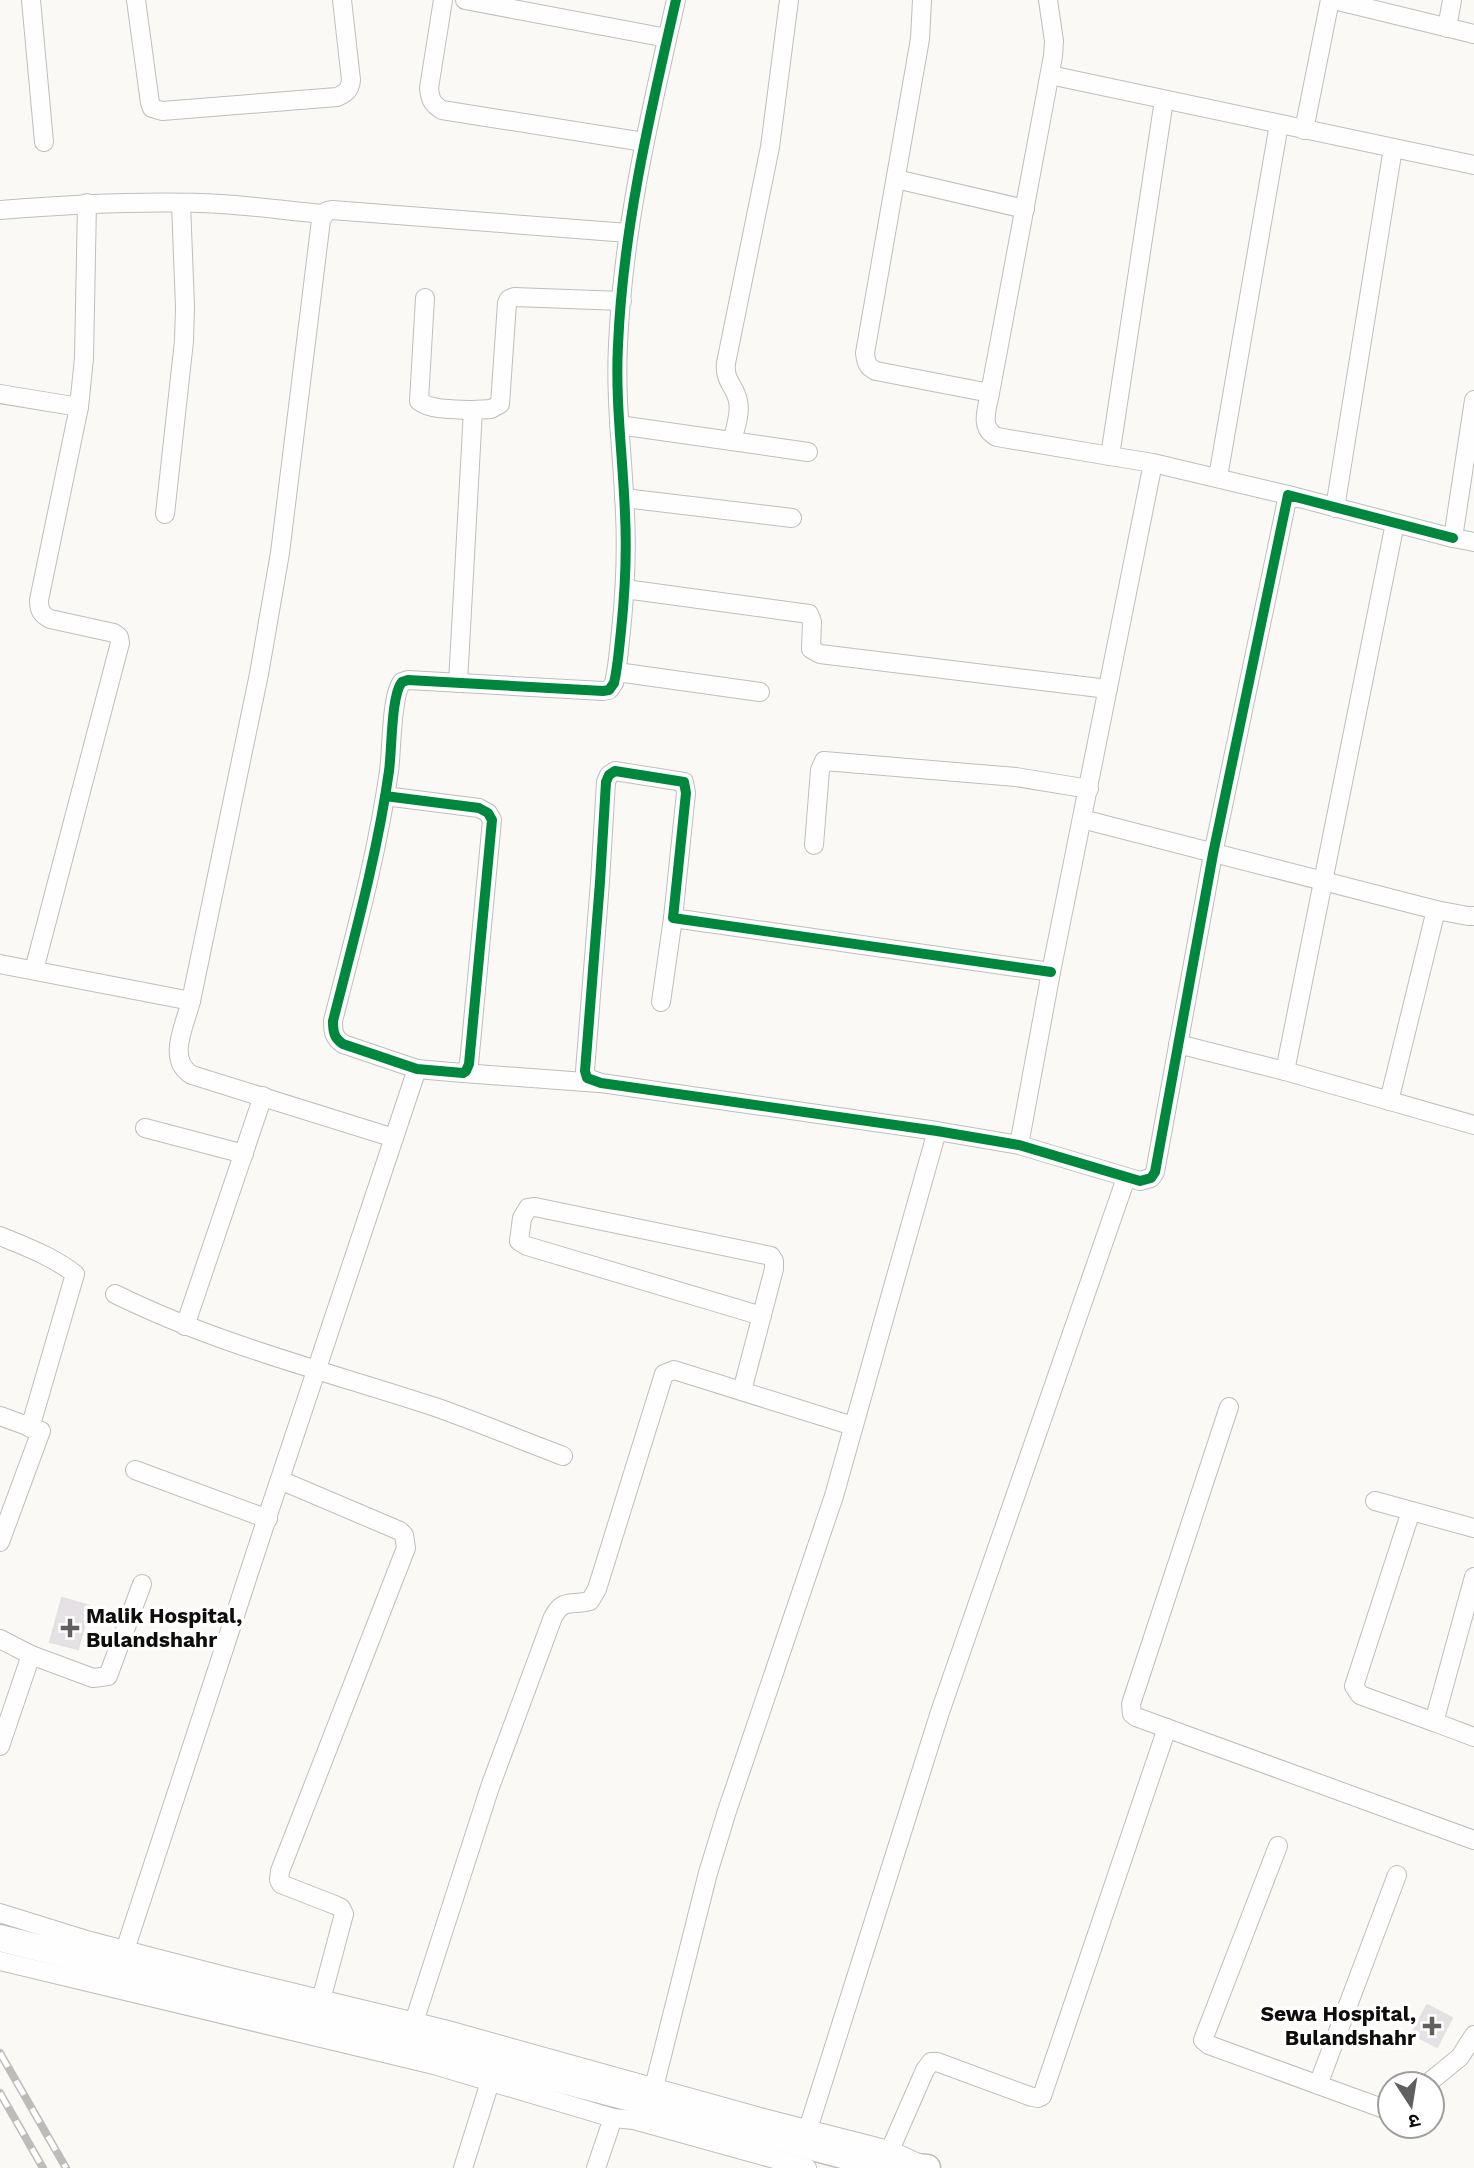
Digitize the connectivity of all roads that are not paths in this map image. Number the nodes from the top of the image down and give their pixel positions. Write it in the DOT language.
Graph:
graph roads {
  1 [pos="31,0"];
  2 [pos="136,0"];
  3 [pos="342,0"];
  4 [pos="443,0"];
  5 [pos="465,0"];
  6 [pos="676,0"];
  7 [pos="789,0"];
  8 [pos="922,0"];
  9 [pos="1048,0"];
  10 [pos="1332,0"];
  11 [pos="1452,0"];
  12 [pos="1447,28"];
  13 [pos="1474,34"];
  14 [pos="667,38"];
  15 [pos="1050,75"];
  16 [pos="1164,100"];
  17 [pos="1279,124"];
  18 [pos="1304,130"];
  19 [pos="44,142"];
  20 [pos="644,142"];
  21 [pos="1393,148"];
  22 [pos="1474,165"];
  23 [pos="896,178"];
  24 [pos="87,203"];
  25 [pos="181,203"];
  26 [pos="1024,209"];
  27 [pos="0,210"];
  28 [pos="323,215"];
  29 [pos="628,233"];
  30 [pos="425,298"];
  31 [pos="622,301"];
  32 [pos="990,393"];
  33 [pos="0,394"];
  34 [pos="1474,400"];
  35 [pos="79,407"];
  36 [pos="473,410"];
  37 [pos="619,425"];
  38 [pos="733,441"];
  39 [pos="808,452"];
  40 [pos="1110,456"];
  41 [pos="1153,463"];
  42 [pos="1218,477"];
  43 [pos="1288,495"];
  44 [pos="624,498"];
  45 [pos="1335,508"];
  46 [pos="165,514"];
  47 [pos="792,518"];
  48 [pos="1395,523"];
  49 [pos="1453,538"];
  50 [pos="1474,542"];
  51 [pos="625,589"];
  52 [pos="617,672"];
  53 [pos="458,683"];
  54 [pos="1108,690"];
  55 [pos="760,692"];
  56 [pos="1088,789"];
  57 [pos="385,796"];
  58 [pos="1082,819"];
  59 [pos="814,845"];
  60 [pos="1213,854"];
  61 [pos="1324,883"];
  62 [pos="1436,911"];
  63 [pos="1474,916"];
  64 [pos="673,918"];
  65 [pos="1,967"];
  66 [pos="34,970"];
  67 [pos="1051,972"];
  68 [pos="191,1002"];
  69 [pos="661,1002"];
  70 [pos="1178,1044"];
  71 [pos="417,1069"];
  72 [pos="1285,1072"];
  73 [pos="463,1073"];
  74 [pos="601,1083"];
  75 [pos="263,1096"];
  76 [pos="1389,1101"];
  77 [pos="1474,1125"];
  78 [pos="145,1128"];
  79 [pos="937,1131"];
  80 [pos="394,1138"];
  81 [pos="1019,1145"];
  82 [pos="244,1154"];
  83 [pos="1126,1178"];
  84 [pos="0,1236"];
  85 [pos="115,1294"];
  86 [pos="762,1316"];
  87 [pos="185,1326"];
  88 [pos="315,1369"];
  89 [pos="742,1391"];
  90 [pos="1229,1407"];
  91 [pos="0,1416"];
  92 [pos="853,1426"];
  93 [pos="30,1428"];
  94 [pos="563,1456"];
  95 [pos="135,1470"];
  96 [pos="280,1480"];
  97 [pos="1375,1500"];
  98 [pos="1411,1511"];
  99 [pos="268,1519"];
  100 [pos="1474,1528"];
  101 [pos="0,1542"];
  102 [pos="1474,1577"];
  103 [pos="142,1584"];
  104 [pos="0,1639"];
  105 [pos="31,1656"];
  106 [pos="6,1706"];
  107 [pos="1434,1722"];
  108 [pos="1167,1728"];
  109 [pos="1474,1737"];
  110 [pos="0,1746"];
  111 [pos="1474,1840"];
  112 [pos="1278,1846"];
  113 [pos="1397,1875"];
  114 [pos="0,1913"];
  115 [pos="0,1938"];
  116 [pos="125,1950"];
  117 [pos="0,1961"];
  118 [pos="321,2000"];
  119 [pos="414,2022"];
  120 [pos="1474,2035"];
  121 [pos="1444,2070"];
  122 [pos="490,2082"];
  123 [pos="1318,2085"];
  124 [pos="654,2087"];
  125 [pos="1376,2106"];
  126 [pos="613,2118"];
  127 [pos="808,2129"];
  128 [pos="741,2160"];
  129 [pos="888,2162"];
  130 [pos="463,2168"];
  131 [pos="596,2168"];
  132 [pos="807,2168"];
  133 [pos="926,2168"];
  1 -- 19 [label="street"];
  2 -- 3 [label="street"];
  4 -- 20 [label="street"];
  5 -- 14 [label="street"];
  6 -- 14 [label="street"];
  7 -- 38 [label="street"];
  8 -- 23 [label="street"];
  9 -- 15 [label="street"];
  10 -- 12 [label="street"];
  10 -- 18 [label="street"];
  11 -- 12 [label="street"];
  12 -- 13 [label="street"];
  14 -- 20 [label="street"];
  15 -- 16 [label="street"];
  15 -- 26 [label="street"];
  16 -- 17 [label="street"];
  16 -- 40 [label="street"];
  17 -- 18 [label="street"];
  17 -- 42 [label="street"];
  18 -- 21 [label="street"];
  20 -- 29 [label="street"];
  21 -- 22 [label="street"];
  21 -- 45 [label="street"];
  23 -- 26 [label="street"];
  23 -- 32 [label="street"];
  24 -- 25 [label="street"];
  24 -- 27 [label="street"];
  24 -- 35 [label="street"];
  25 -- 28 [label="street"];
  25 -- 46 [label="street"];
  26 -- 32 [label="street"];
  28 -- 29 [label="street"];
  28 -- 68 [label="street"];
  29 -- 31 [label="street"];
  30 -- 36 [label="street"];
  31 -- 36 [label="street"];
  31 -- 37 [label="street"];
  32 -- 40 [label="street"];
  33 -- 35 [label="street"];
  34 -- 49 [label="street"];
  35 -- 66 [label="street"];
  36 -- 53 [label="street"];
  37 -- 38 [label="street"];
  37 -- 44 [label="street"];
  38 -- 39 [label="street"];
  40 -- 41 [label="street"];
  41 -- 42 [label="street"];
  41 -- 54 [label="street"];
  42 -- 43 [label="street"];
  43 -- 45 [label="street"];
  43 -- 60 [label="street"];
  44 -- 47 [label="street"];
  44 -- 51 [label="street"];
  45 -- 48 [label="street"];
  48 -- 49 [label="street"];
  48 -- 61 [label="street"];
  49 -- 50 [label="street"];
  51 -- 52 [label="street"];
  51 -- 54 [label="street"];
  52 -- 53 [label="street"];
  52 -- 55 [label="street"];
  53 -- 57 [label="street"];
  54 -- 56 [label="street"];
  56 -- 58 [label="street"];
  56 -- 59 [label="street"];
  57 -- 71 [label="street"];
  57 -- 73 [label="street"];
  58 -- 60 [label="street"];
  58 -- 67 [label="street"];
  60 -- 61 [label="street"];
  60 -- 70 [label="street"];
  61 -- 62 [label="street"];
  61 -- 72 [label="street"];
  62 -- 63 [label="street"];
  62 -- 76 [label="street"];
  64 -- 67 [label="street"];
  64 -- 69 [label="street"];
  64 -- 74 [label="street"];
  65 -- 66 [label="street"];
  66 -- 68 [label="street"];
  67 -- 81 [label="street"];
  68 -- 75 [label="street"];
  70 -- 72 [label="street"];
  70 -- 83 [label="street"];
  71 -- 73 [label="street"];
  71 -- 80 [label="street"];
  72 -- 76 [label="street"];
  73 -- 74 [label="street"];
  74 -- 79 [label="street"];
  75 -- 80 [label="street"];
  75 -- 82 [label="street"];
  76 -- 77 [label="street"];
  78 -- 82 [label="street"];
  79 -- 81 [label="street"];
  79 -- 92 [label="street"];
  80 -- 88 [label="street"];
  81 -- 83 [label="street"];
  82 -- 87 [label="street"];
  83 -- 127 [label="street"];
  84 -- 93 [label="street"];
  85 -- 87 [label="street"];
  86 -- 86 [label="street"];
  86 -- 89 [label="street"];
  87 -- 88 [label="street"];
  88 -- 94 [label="street"];
  88 -- 96 [label="street"];
  89 -- 92 [label="street"];
  89 -- 119 [label="street"];
  90 -- 108 [label="street"];
  91 -- 93 [label="street"];
  92 -- 124 [label="street"];
  93 -- 101 [label="street"];
  95 -- 99 [label="street"];
  96 -- 99 [label="street"];
  96 -- 118 [label="street"];
  97 -- 98 [label="street"];
  98 -- 100 [label="street"];
  98 -- 107 [label="street"];
  99 -- 116 [label="street"];
  102 -- 107 [label="street"];
  103 -- 105 [label="street"];
  104 -- 105 [label="street"];
  105 -- 106 [label="street"];
  106 -- 110 [label="street"];
  107 -- 109 [label="street"];
  108 -- 111 [label="street"];
  108 -- 129 [label="street"];
  112 -- 123 [label="street"];
  113 -- 123 [label="street"];
  114 -- 116 [label="street"];
  115 -- 129 [label="main road"];
  116 -- 118 [label="street"];
  117 -- 122 [label="street"];
  118 -- 119 [label="street"];
  119 -- 124 [label="street"];
  120 -- 121 [label="street"];
  122 -- 126 [label="street"];
  122 -- 130 [label="street"];
  123 -- 125 [label="street"];
  124 -- 127 [label="street"];
  126 -- 128 [label="street"];
  126 -- 131 [label="street"];
  127 -- 129 [label="street"];
  128 -- 132 [label="street"];
  129 -- 133 [label="main road"];
}
